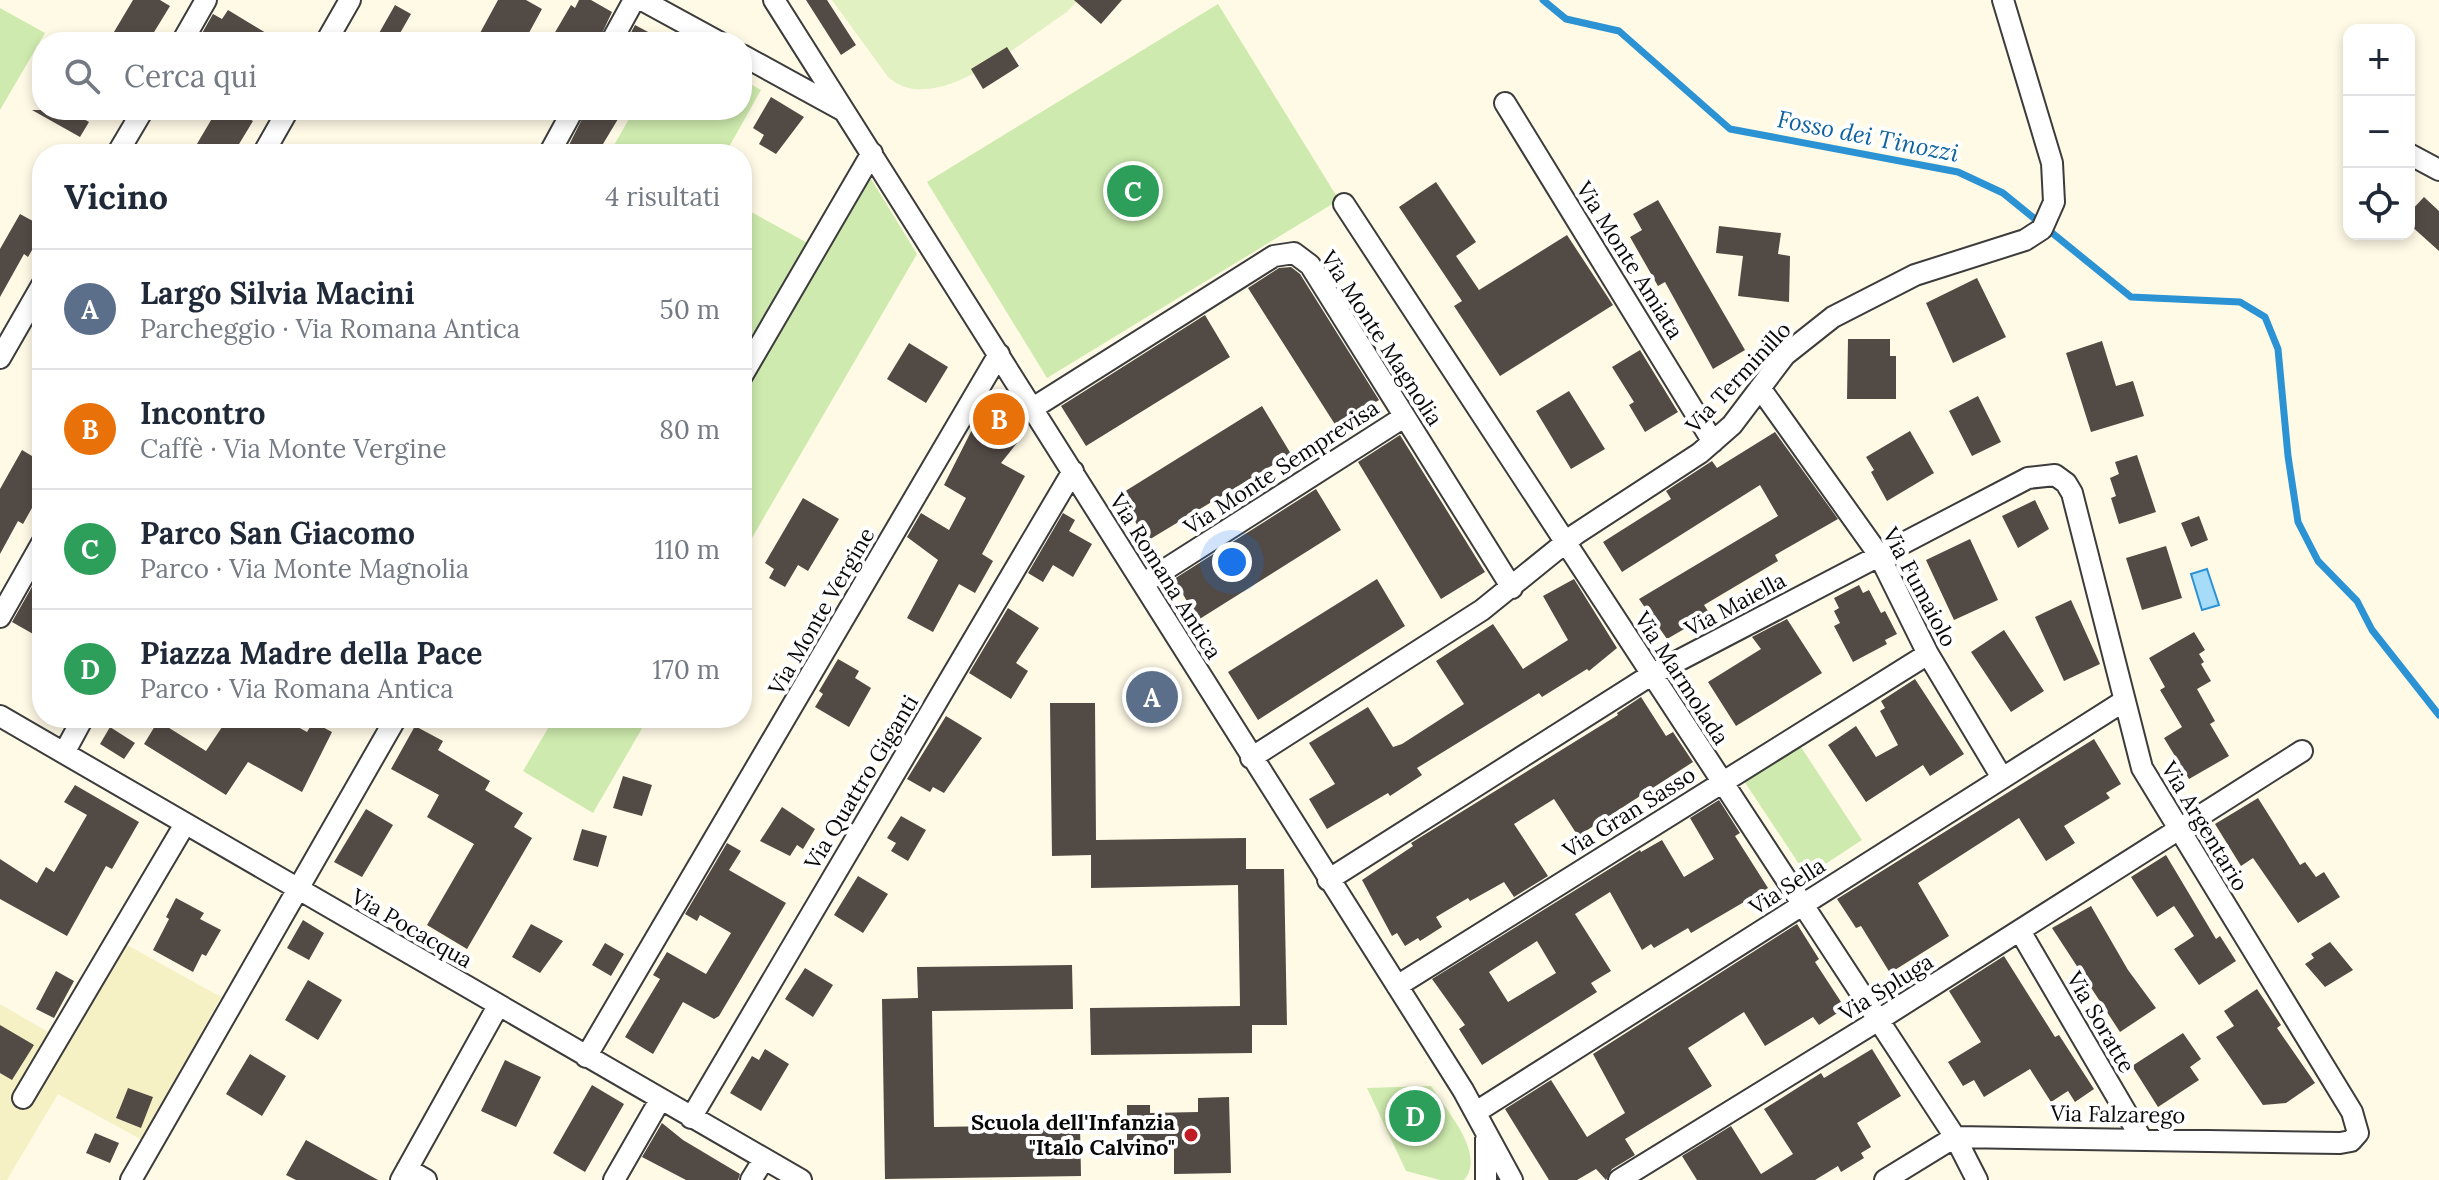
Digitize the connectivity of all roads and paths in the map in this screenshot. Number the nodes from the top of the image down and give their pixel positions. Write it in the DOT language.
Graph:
graph roads {
  1 [pos="206,0"];
  2 [pos="350,0"];
  3 [pos="634,0"];
  4 [pos="642,0"];
  5 [pos="774,0"];
  6 [pos="2003,0"];
  7 [pos="188,32"];
  8 [pos="332,32"];
  9 [pos="616,32"];
  10 [pos="701,32"];
  11 [pos="752,60"];
  12 [pos="1505,103"];
  13 [pos="846,112"];
  14 [pos="137,120"];
  15 [pos="282,120"];
  16 [pos="568,120"];
  17 [pos="123,144"];
  18 [pos="269,144"];
  19 [pos="554,144"];
  20 [pos="872,153"];
  21 [pos="2415,157"];
  22 [pos="2439,170"];
  23 [pos="1344,204"];
  24 [pos="32,302"];
  25 [pos="999,354"];
  26 [pos="0,358"];
  27 [pos="752,359"];
  28 [pos="1760,388"];
  29 [pos="1033,408"];
  30 [pos="1404,417"];
  31 [pos="1713,442"];
  32 [pos="1073,471"];
  33 [pos="2055,475"];
  34 [pos="1565,542"];
  35 [pos="1879,555"];
  36 [pos="32,561"];
  37 [pos="1144,583"];
  38 [pos="1512,588"];
  39 [pos="0,617"];
  40 [pos="1928,654"];
  41 [pos="1651,675"];
  42 [pos="2124,701"];
  43 [pos="0,716"];
  44 [pos="78,728"];
  45 [pos="390,728"];
  46 [pos="2302,751"];
  47 [pos="64,753"];
  48 [pos="1251,758"];
  49 [pos="2001,776"];
  50 [pos="1721,783"];
  51 [pos="185,824"];
  52 [pos="2178,832"];
  53 [pos="1328,880"];
  54 [pos="296,888"];
  55 [pos="1802,906"];
  56 [pos="2020,931"];
  57 [pos="1397,986"];
  58 [pos="498,1006"];
  59 [pos="1877,1021"];
  60 [pos="586,1057"];
  61 [pos="23,1098"];
  62 [pos="660,1100"];
  63 [pos="1479,1117"];
  64 [pos="691,1118"];
  65 [pos="2358,1133"];
  66 [pos="1955,1137"];
  67 [pos="2141,1138"];
  68 [pos="764,1159"];
  69 [pos="404,1174"];
  70 [pos="131,1180"];
  71 [pos="426,1180"];
  72 [pos="614,1180"];
  73 [pos="751,1180"];
  74 [pos="801,1180"];
  75 [pos="1486,1180"];
  76 [pos="1512,1180"];
  77 [pos="1619,1180"];
  78 [pos="1885,1180"];
  79 [pos="1977,1180"];
  1 -- 7 [label="street"];
  2 -- 8 [label="street"];
  3 -- 9 [label="street"];
  4 -- 10 [label="street"];
  5 -- 13 [label="street, Via Romana Antica"];
  6 -- 28 [label="street, Via Terminillo"];
  11 -- 13 [label="street"];
  12 -- 31 [label="street, Via Monte Amiata"];
  13 -- 20 [label="street, Via Romana Antica"];
  14 -- 17 [label="street"];
  15 -- 18 [label="street"];
  16 -- 19 [label="street"];
  20 -- 25 [label="street, Via Romana Antica"];
  20 -- 27 [label="street"];
  21 -- 22 [label="street"];
  23 -- 34 [label="street, Via Marmolada"];
  24 -- 26 [label="street"];
  25 -- 29 [label="street, Via Romana Antica"];
  25 -- 60 [label="street, Via Monte Vergine"];
  28 -- 31 [label="street, Via Terminillo"];
  28 -- 35 [label="street, Via Fumaiolo"];
  29 -- 30 [label="street, Via Monte Magnolia"];
  29 -- 32 [label="street, Via Romana Antica"];
  30 -- 37 [label="street, Via Monte Semprevisa"];
  30 -- 38 [label="street, Via Monte Magnolia"];
  31 -- 34 [label="street, Via Terminillo"];
  32 -- 37 [label="street, Via Romana Antica"];
  32 -- 64 [label="street, Via Quattro Giganti"];
  33 -- 35 [label="street, Via Maiella"];
  33 -- 42 [label="street, Via Argentario"];
  34 -- 38 [label="street, Via Terminillo"];
  34 -- 41 [label="street, Via Marmolada"];
  35 -- 40 [label="street, Via Fumaiolo"];
  35 -- 41 [label="street, Via Maiella"];
  36 -- 39 [label="street"];
  37 -- 48 [label="street, Via Romana Antica"];
  38 -- 48 [label="street, Via Terminillo"];
  40 -- 49 [label="street, Via Fumaiolo"];
  40 -- 50 [label="street, Via Gran Sasso"];
  41 -- 50 [label="street, Via Marmolada"];
  41 -- 53 [label="street, Via Maiella"];
  42 -- 49 [label="street, Via Sella"];
  42 -- 52 [label="street, Via Argentario"];
  43 -- 47 [label="street, Via Pocacqua"];
  44 -- 47 [label="street"];
  45 -- 54 [label="street"];
  46 -- 52 [label="street, Via Spluga"];
  47 -- 51 [label="street, Via Pocacqua"];
  48 -- 53 [label="street, Via Romana Antica"];
  49 -- 55 [label="street, Via Sella"];
  50 -- 55 [label="street, Via Marmolada"];
  50 -- 57 [label="street, Via Gran Sasso"];
  51 -- 54 [label="street, Via Pocacqua"];
  51 -- 61 [label="street"];
  52 -- 56 [label="street, Via Spluga"];
  52 -- 65 [label="street, Via Argentario"];
  53 -- 57 [label="street, Via Romana Antica"];
  54 -- 58 [label="street, Via Pocacqua"];
  54 -- 70 [label="street"];
  55 -- 59 [label="street, Via Marmolada"];
  55 -- 63 [label="street, Via Sella"];
  56 -- 59 [label="street, Via Spluga"];
  56 -- 67 [label="street, Via Soratte"];
  57 -- 63 [label="street, Via Romana Antica"];
  58 -- 60 [label="street, Via Pocacqua"];
  58 -- 69 [label="street"];
  59 -- 66 [label="street, Via Marmolada"];
  59 -- 77 [label="street, Via Spluga"];
  60 -- 62 [label="street, Via Pocacqua"];
  62 -- 64 [label="street, Via Pocacqua"];
  62 -- 72 [label="street"];
  63 -- 75 [label="street"];
  63 -- 76 [label="street, Via Romana Antica"];
  64 -- 68 [label="street, Via Pocacqua"];
  65 -- 67 [label="street, Via Falzarego"];
  66 -- 67 [label="street, Via Falzarego"];
  66 -- 78 [label="street"];
  66 -- 79 [label="street, Via Marmolada"];
  68 -- 73 [label="street"];
  68 -- 74 [label="street, Via Pocacqua"];
  69 -- 71 [label="street"];
}
